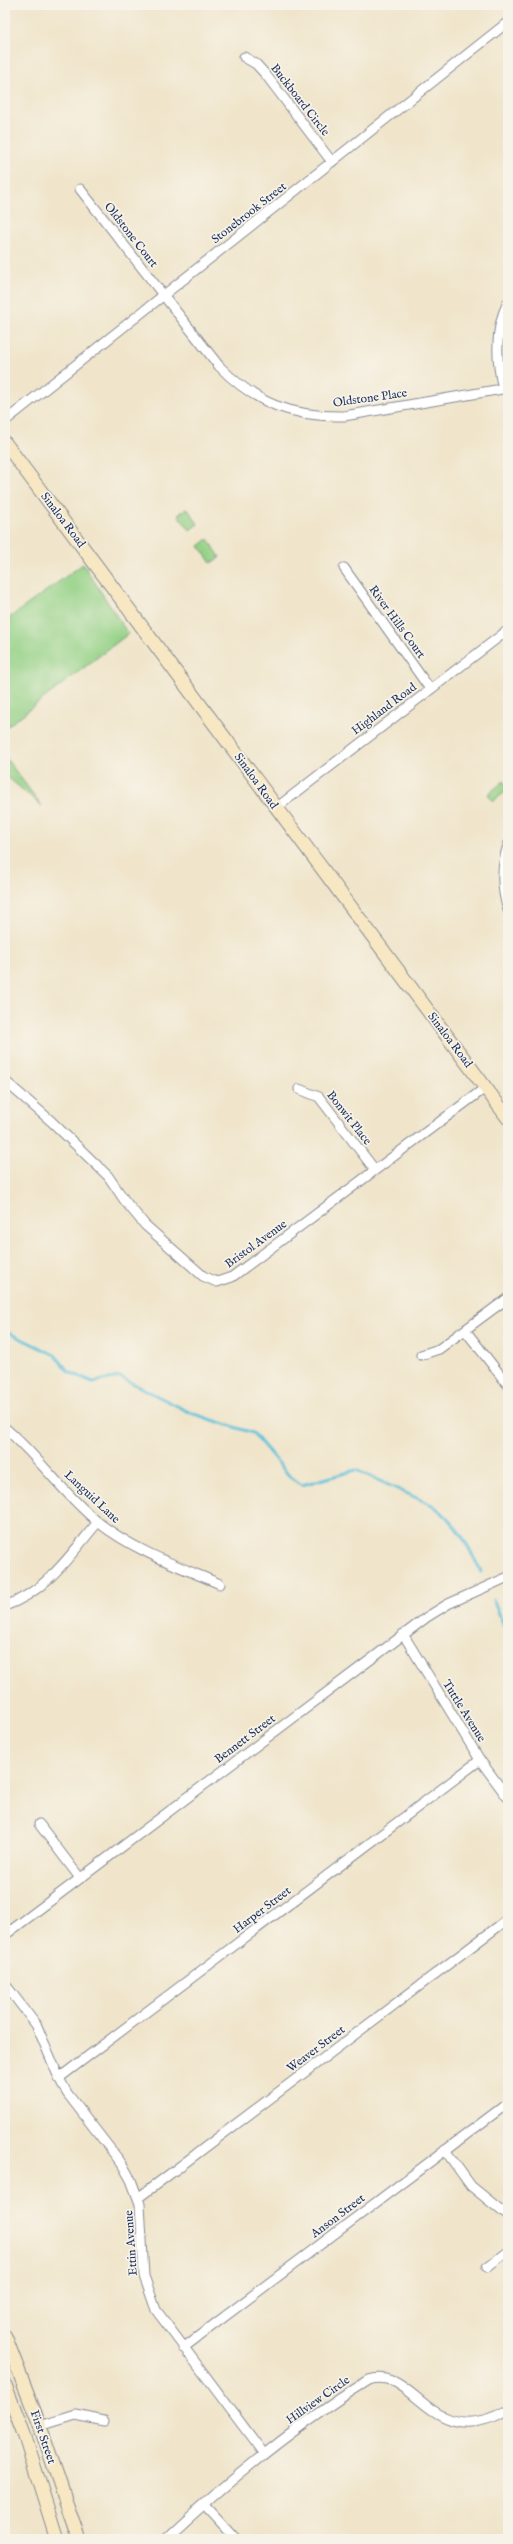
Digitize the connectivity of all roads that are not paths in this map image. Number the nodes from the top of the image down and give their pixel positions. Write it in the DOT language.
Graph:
graph roads {
  1 [pos="508,22"];
  2 [pos="244,57"];
  3 [pos="332,162"];
  4 [pos="80,189"];
  5 [pos="164,295"];
  6 [pos="508,302"];
  7 [pos="506,389"];
  8 [pos="5,421"];
  9 [pos="5,443"];
  10 [pos="344,568"];
  11 [pos="508,630"];
  12 [pos="430,689"];
  13 [pos="276,808"];
  14 [pos="508,845"];
  15 [pos="508,910"];
  16 [pos="5,1082"];
  17 [pos="485,1088"];
  18 [pos="299,1089"];
  19 [pos="508,1118"];
  20 [pos="375,1170"];
  21 [pos="508,1298"];
  22 [pos="465,1330"];
  23 [pos="421,1355"];
  24 [pos="508,1385"];
  25 [pos="5,1428"];
  26 [pos="98,1522"];
  27 [pos="508,1577"];
  28 [pos="220,1584"];
  29 [pos="5,1606"];
  30 [pos="403,1634"];
  31 [pos="480,1760"];
  32 [pos="508,1798"];
  33 [pos="39,1824"];
  34 [pos="80,1878"];
  35 [pos="508,1919"];
  36 [pos="5,1935"];
  37 [pos="5,1984"];
  38 [pos="59,2078"];
  39 [pos="508,2102"];
  40 [pos="445,2150"];
  41 [pos="138,2198"];
  42 [pos="508,2216"];
  43 [pos="508,2251"];
  44 [pos="486,2268"];
  45 [pos="5,2336"];
  46 [pos="183,2348"];
  47 [pos="5,2385"];
  48 [pos="504,2412"];
  49 [pos="104,2421"];
  50 [pos="40,2426"];
  51 [pos="264,2454"];
  52 [pos="204,2504"];
  53 [pos="57,2539"];
  54 [pos="79,2539"];
  55 [pos="166,2539"];
  56 [pos="236,2539"];
  1 -- 3 [label="street, Stonebrook Street"];
  2 -- 3 [label="street, Buckboard Circle"];
  3 -- 5 [label="street, Stonebrook Street"];
  4 -- 5 [label="street, Oldstone Court"];
  5 -- 7 [label="street, Oldstone Place"];
  5 -- 8 [label="street, Stonebrook Street"];
  6 -- 7 [label="street"];
  9 -- 13 [label="street, Sinaloa Road"];
  10 -- 12 [label="street, River Hills Court"];
  11 -- 12 [label="street, Highland Road"];
  12 -- 13 [label="street, Highland Road"];
  13 -- 17 [label="street, Sinaloa Road"];
  14 -- 15 [label="street"];
  16 -- 20 [label="street, Bristol Avenue"];
  17 -- 19 [label="street, Sinaloa Road"];
  17 -- 20 [label="street, Bristol Avenue"];
  18 -- 20 [label="street, Bonwit Place"];
  21 -- 22 [label="street"];
  22 -- 23 [label="street"];
  22 -- 24 [label="street"];
  25 -- 26 [label="street, Languid Lane"];
  26 -- 28 [label="street, Languid Lane"];
  26 -- 29 [label="street"];
  27 -- 30 [label="street, Bennett Street"];
  30 -- 31 [label="street, Tuttle Avenue"];
  30 -- 34 [label="street, Bennett Street"];
  31 -- 32 [label="street, Tuttle Avenue"];
  31 -- 38 [label="street, Harper Street"];
  33 -- 34 [label="street"];
  34 -- 36 [label="street, Bennett Street"];
  35 -- 41 [label="street, Weaver Street"];
  37 -- 38 [label="street, Ettin Avenue"];
  38 -- 41 [label="street, Ettin Avenue"];
  39 -- 40 [label="street, Anson Street"];
  40 -- 42 [label="street"];
  40 -- 46 [label="street, Anson Street"];
  41 -- 46 [label="street, Ettin Avenue"];
  43 -- 44 [label="street"];
  45 -- 50 [label="street, First Street"];
  46 -- 51 [label="street, Ettin Avenue"];
  47 -- 53 [label="street, First Street"];
  48 -- 51 [label="street, Hillview Circle"];
  49 -- 50 [label="street"];
  50 -- 54 [label="street, First Street"];
  51 -- 52 [label="street, Hillview Circle"];
  52 -- 55 [label="street, Hillview Circle"];
  52 -- 56 [label="street"];
}
